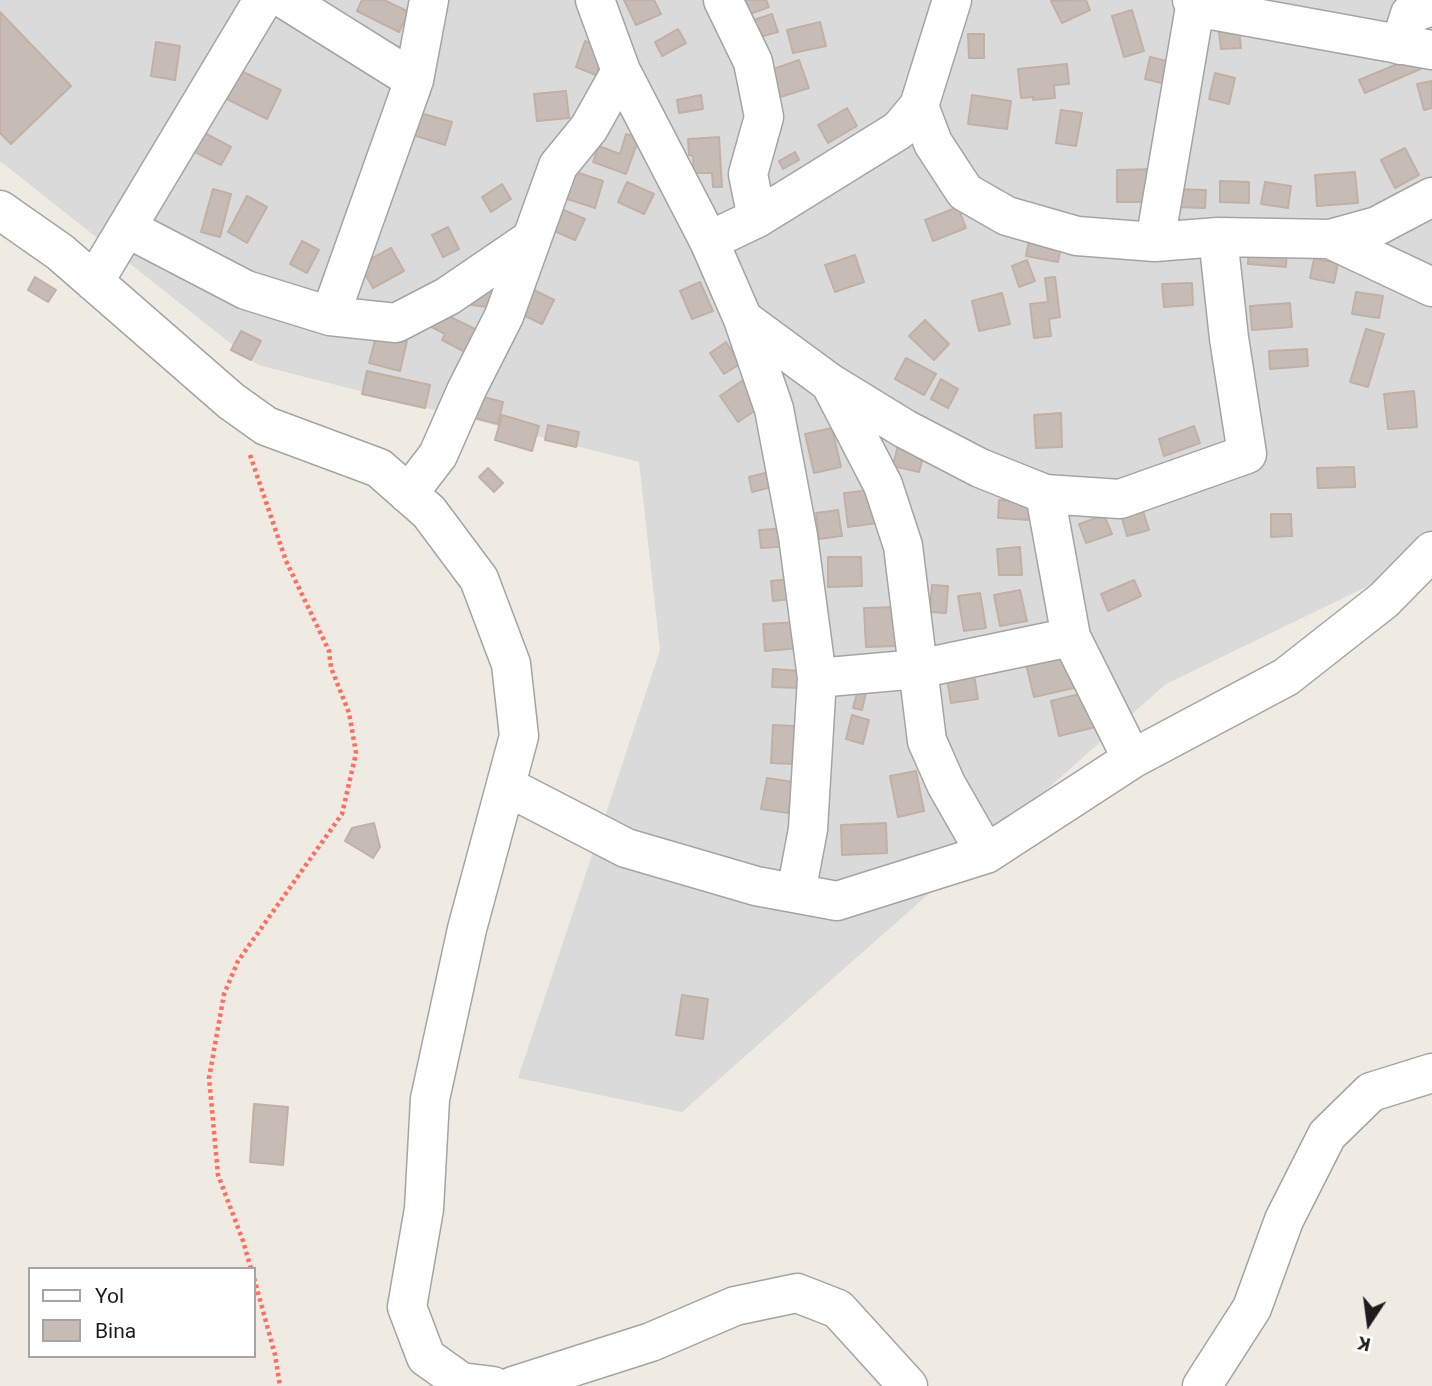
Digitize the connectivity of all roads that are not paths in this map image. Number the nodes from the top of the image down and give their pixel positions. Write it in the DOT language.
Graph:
graph roads {
  1 [pos="263,0"];
  2 [pos="286,0"];
  3 [pos="429,0"];
  4 [pos="595,0"];
  5 [pos="723,0"];
  6 [pos="951,0"];
  7 [pos="1193,4"];
  8 [pos="1432,6"];
  9 [pos="1416,47"];
  10 [pos="621,71"];
  11 [pos="414,80"];
  12 [pos="919,106"];
  13 [pos="1432,197"];
  14 [pos="0,210"];
  15 [pos="757,218"];
  16 [pos="127,228"];
  17 [pos="1218,237"];
  18 [pos="1330,239"];
  19 [pos="530,240"];
  20 [pos="709,241"];
  21 [pos="1155,243"];
  22 [pos="94,282"];
  23 [pos="1432,287"];
  24 [pos="330,316"];
  25 [pos="743,318"];
  26 [pos="830,383"];
  27 [pos="408,494"];
  28 [pos="1045,494"];
  29 [pos="1432,551"];
  30 [pos="1071,637"];
  31 [pos="918,669"];
  32 [pos="817,678"];
  33 [pos="1132,759"];
  34 [pos="506,786"];
  35 [pos="986,854"];
  36 [pos="796,893"];
  37 [pos="1432,1073"];
  38 [pos="494,1386"];
  39 [pos="513,1386"];
  40 [pos="908,1386"];
  41 [pos="1202,1386"];
  1 -- 16 [label="street"];
  2 -- 11 [label="street"];
  3 -- 11 [label="street"];
  4 -- 10 [label="street"];
  5 -- 15 [label="street"];
  6 -- 12 [label="street"];
  7 -- 9 [label="street"];
  7 -- 21 [label="street"];
  8 -- 9 [label="street"];
  10 -- 19 [label="street"];
  10 -- 20 [label="street"];
  11 -- 24 [label="street"];
  12 -- 15 [label="street"];
  12 -- 21 [label="street"];
  13 -- 18 [label="street"];
  14 -- 22 [label="street"];
  15 -- 20 [label="street"];
  16 -- 22 [label="street"];
  16 -- 24 [label="street"];
  17 -- 18 [label="street"];
  17 -- 21 [label="street"];
  17 -- 28 [label="street"];
  18 -- 23 [label="street"];
  19 -- 24 [label="street"];
  19 -- 27 [label="street"];
  20 -- 25 [label="street"];
  22 -- 27 [label="street"];
  25 -- 26 [label="street"];
  25 -- 32 [label="street"];
  26 -- 28 [label="street"];
  26 -- 31 [label="street"];
  27 -- 34 [label="street"];
  28 -- 30 [label="street"];
  29 -- 33 [label="street"];
  30 -- 31 [label="street"];
  30 -- 33 [label="street"];
  31 -- 32 [label="street"];
  31 -- 35 [label="street"];
  32 -- 36 [label="street"];
  33 -- 35 [label="street"];
  34 -- 36 [label="street"];
  34 -- 38 [label="street"];
  35 -- 36 [label="street"];
  37 -- 41 [label="street"];
  39 -- 40 [label="street"];
}
